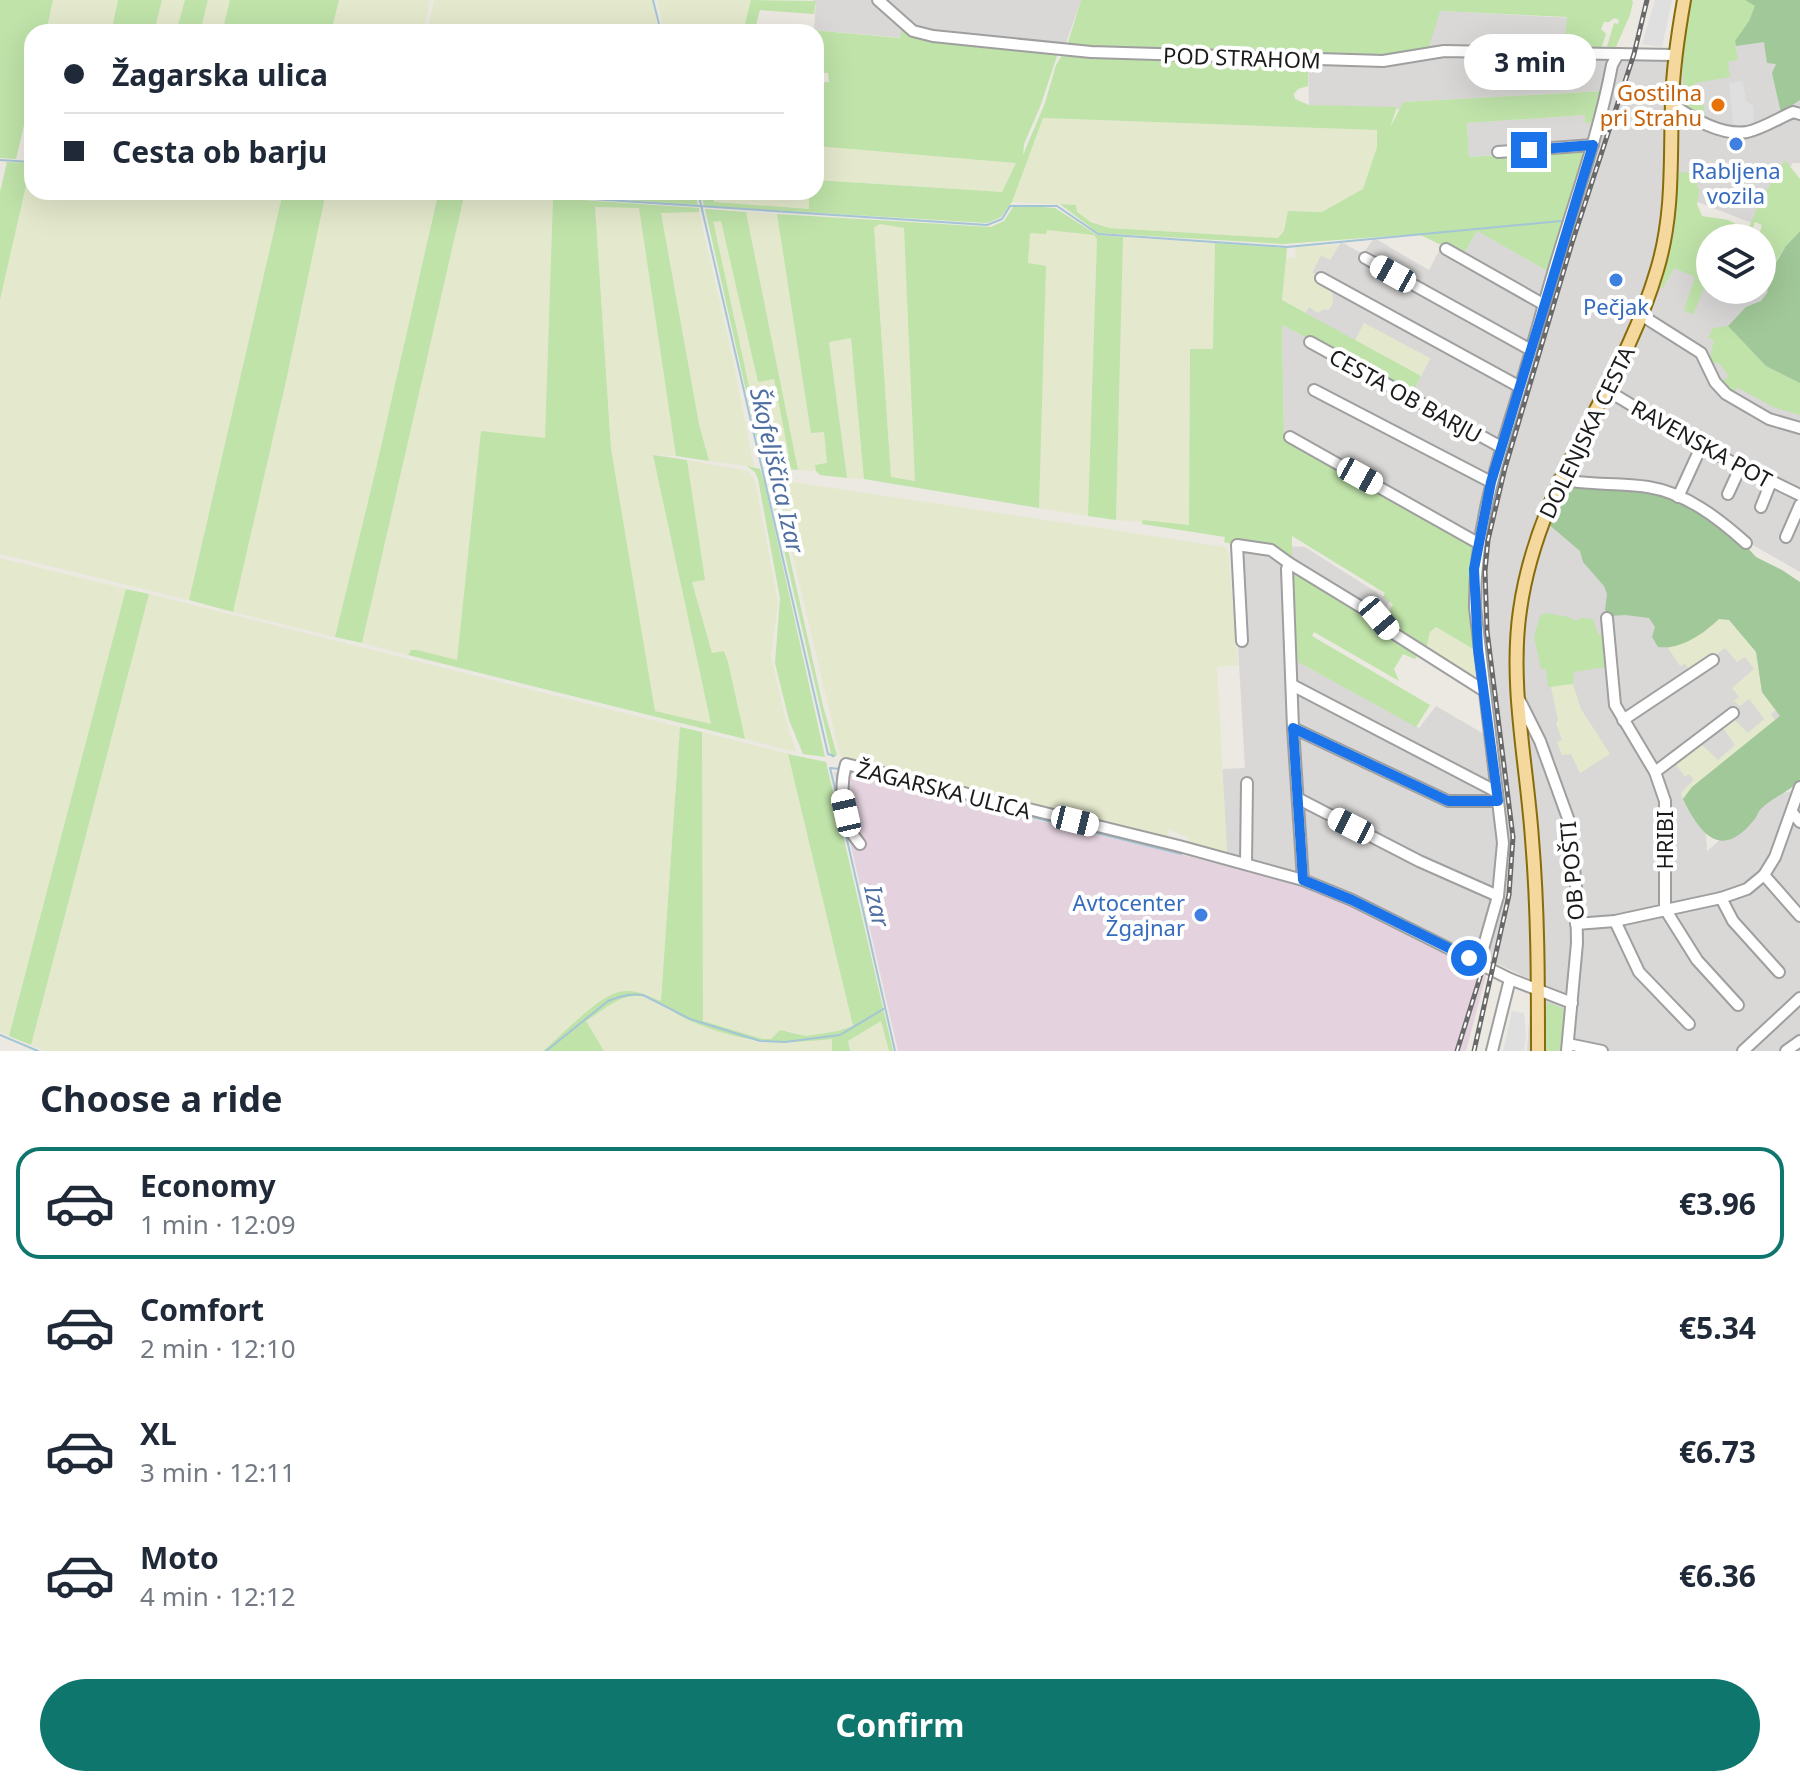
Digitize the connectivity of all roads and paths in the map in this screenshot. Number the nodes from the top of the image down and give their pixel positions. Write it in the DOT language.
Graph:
graph roads {
  1 [pos="878,0"];
  2 [pos="1684,0"];
  3 [pos="1618,54"];
  4 [pos="1675,55"];
  5 [pos="1672,104"];
  6 [pos="1800,114"];
  7 [pos="1593,145"];
  8 [pos="1498,152"];
  9 [pos="1446,249"];
  10 [pos="1365,258"];
  11 [pos="1321,278"];
  12 [pos="1543,304"];
  13 [pos="1641,315"];
  14 [pos="1310,342"];
  15 [pos="1531,350"];
  16 [pos="1520,387"];
  17 [pos="1605,389"];
  18 [pos="1314,390"];
  19 [pos="1800,428"];
  20 [pos="1290,437"];
  21 [pos="1501,447"];
  22 [pos="1701,447"];
  23 [pos="1740,468"];
  24 [pos="1559,479"];
  25 [pos="1491,482"];
  26 [pos="1771,482"];
  27 [pos="1728,494"];
  28 [pos="1800,495"];
  29 [pos="1678,497"];
  30 [pos="1800,505"];
  31 [pos="1761,507"];
  32 [pos="1786,537"];
  33 [pos="1478,543"];
  34 [pos="1746,543"];
  35 [pos="1289,563"];
  36 [pos="1607,618"];
  37 [pos="1242,641"];
  38 [pos="1713,660"];
  39 [pos="1292,685"];
  40 [pos="1483,690"];
  41 [pos="1520,701"];
  42 [pos="1733,713"];
  43 [pos="1623,720"];
  44 [pos="1293,728"];
  45 [pos="1655,772"];
  46 [pos="1247,783"];
  47 [pos="1800,787"];
  48 [pos="1498,796"];
  49 [pos="1299,799"];
  50 [pos="1792,812"];
  51 [pos="1800,822"];
  52 [pos="860,844"];
  53 [pos="1246,864"];
  54 [pos="1764,875"];
  55 [pos="1303,880"];
  56 [pos="1498,896"];
  57 [pos="1721,898"];
  58 [pos="1665,909"];
  59 [pos="1800,916"];
  60 [pos="1615,921"];
  61 [pos="1576,924"];
  62 [pos="1479,963"];
  63 [pos="1779,972"];
  64 [pos="1510,979"];
  65 [pos="1538,990"];
  66 [pos="1800,998"];
  67 [pos="1572,1003"];
  68 [pos="1738,1005"];
  69 [pos="1689,1024"];
  70 [pos="1800,1041"];
  71 [pos="1567,1048"];
  72 [pos="1492,1051"];
  73 [pos="1538,1051"];
  74 [pos="1602,1051"];
  75 [pos="1743,1051"];
  76 [pos="1786,1051"];
  1 -- 3 [label="street, POD STRAHOM"];
  2 -- 4 [label="main road, DOLENJSKA CESTA"];
  3 -- 4 [label="street, POD STRAHOM"];
  3 -- 7 [label="street, CESTA OB BARJU"];
  4 -- 5 [label="main road, DOLENJSKA CESTA"];
  5 -- 6 [label="street"];
  5 -- 13 [label="main road, DOLENJSKA CESTA"];
  7 -- 8 [label="street"];
  7 -- 12 [label="street, CESTA OB BARJU"];
  9 -- 12 [label="street"];
  10 -- 15 [label="street"];
  11 -- 16 [label="street"];
  12 -- 15 [label="street, CESTA OB BARJU"];
  13 -- 17 [label="main road, DOLENJSKA CESTA"];
  13 -- 19 [label="street"];
  14 -- 21 [label="street, CESTA OB BARJU"];
  15 -- 16 [label="street, CESTA OB BARJU"];
  16 -- 21 [label="street, CESTA OB BARJU"];
  17 -- 22 [label="street, RAVENSKA POT"];
  17 -- 24 [label="main road, DOLENJSKA CESTA"];
  18 -- 25 [label="street, CESTA OB BARJU"];
  20 -- 33 [label="street"];
  21 -- 25 [label="street, CESTA OB BARJU"];
  22 -- 23 [label="street, RAVENSKA POT"];
  22 -- 29 [label="street"];
  23 -- 26 [label="street, RAVENSKA POT"];
  23 -- 27 [label="street"];
  24 -- 29 [label="street"];
  24 -- 41 [label="main road, DOLENJSKA CESTA"];
  25 -- 33 [label="street, CESTA OB BARJU"];
  26 -- 28 [label="street, RAVENSKA POT"];
  26 -- 31 [label="street"];
  29 -- 34 [label="street"];
  30 -- 32 [label="street"];
  33 -- 40 [label="street, CESTA OB BARJU"];
  35 -- 37 [label="street"];
  35 -- 39 [label="street"];
  35 -- 40 [label="street"];
  36 -- 43 [label="street, HRIBI"];
  38 -- 43 [label="street"];
  39 -- 44 [label="street"];
  39 -- 48 [label="street"];
  40 -- 48 [label="street, CESTA OB BARJU"];
  41 -- 61 [label="street, OB POŠTI"];
  41 -- 65 [label="main road, DOLENJSKA CESTA"];
  42 -- 45 [label="street"];
  43 -- 45 [label="street, HRIBI"];
  44 -- 48 [label="street"];
  44 -- 49 [label="street"];
  45 -- 58 [label="street, HRIBI"];
  46 -- 53 [label="street"];
  47 -- 50 [label="street"];
  48 -- 56 [label="street, CESTA OB BARJU"];
  49 -- 55 [label="street"];
  49 -- 56 [label="street"];
  50 -- 51 [label="street"];
  50 -- 54 [label="street"];
  52 -- 53 [label="street, ŽAGARSKA ULICA"];
  53 -- 55 [label="street, ŽAGARSKA ULICA"];
  54 -- 57 [label="street"];
  54 -- 59 [label="street"];
  55 -- 62 [label="street, ŽAGARSKA ULICA"];
  56 -- 62 [label="street, CESTA OB BARJU"];
  57 -- 58 [label="street"];
  57 -- 63 [label="street"];
  58 -- 60 [label="street"];
  58 -- 68 [label="street"];
  60 -- 61 [label="street"];
  60 -- 69 [label="street"];
  61 -- 67 [label="street, OB POŠTI"];
  62 -- 64 [label="street, ŽAGARSKA ULICA"];
  64 -- 65 [label="street, ŽAGARSKA ULICA"];
  64 -- 72 [label="street"];
  65 -- 67 [label="street, ŽAGARSKA ULICA"];
  65 -- 73 [label="main road, DOLENJSKA CESTA"];
  66 -- 75 [label="street"];
  67 -- 71 [label="street, OB POŠTI"];
  70 -- 76 [label="street"];
  71 -- 74 [label="street"];
}
